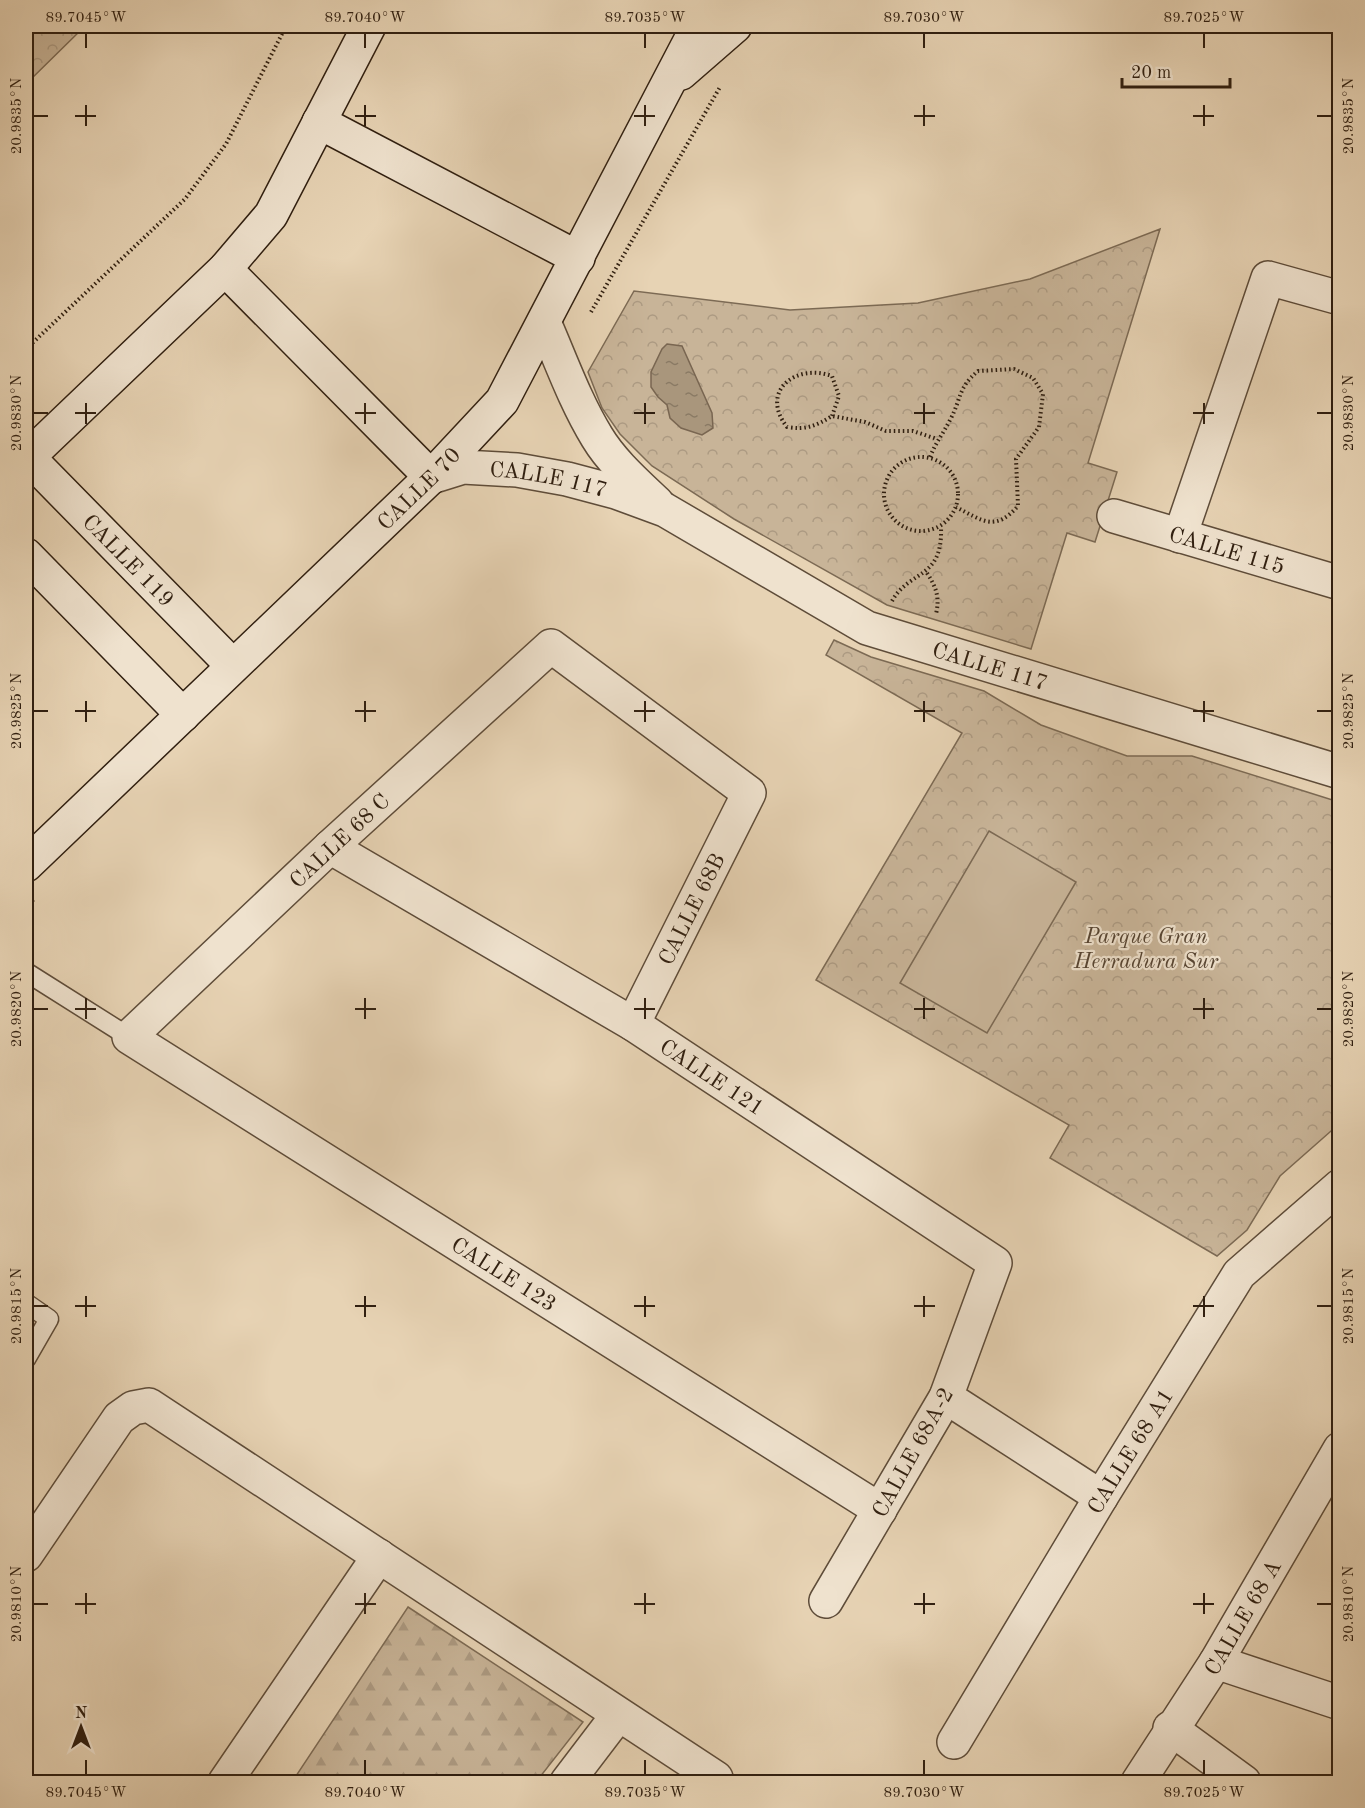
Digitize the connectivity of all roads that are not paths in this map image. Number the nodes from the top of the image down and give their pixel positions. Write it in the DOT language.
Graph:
graph roads {
  1 [pos="369,26"];
  2 [pos="698,26"];
  3 [pos="735,26"];
  4 [pos="667,87"];
  5 [pos="319,122"];
  6 [pos="578,258"];
  7 [pos="225,269"];
  8 [pos="1340,298"];
  9 [pos="544,322"];
  10 [pos="26,457"];
  11 [pos="431,477"];
  12 [pos="665,510"];
  13 [pos="1114,516"];
  14 [pos="1180,536"];
  15 [pos="26,555"];
  16 [pos="1340,583"];
  17 [pos="233,666"];
  18 [pos="183,715"];
  19 [pos="1340,772"];
  20 [pos="749,793"];
  21 [pos="330,847"];
  22 [pos="26,865"];
  23 [pos="26,972"];
  24 [pos="633,1024"];
  25 [pos="129,1037"];
  26 [pos="1340,1186"];
  27 [pos="995,1263"];
  28 [pos="26,1303"];
  29 [pos="26,1359"];
  30 [pos="946,1397"];
  31 [pos="1340,1449"];
  32 [pos="1101,1497"];
  33 [pos="880,1510"];
  34 [pos="26,1556"];
  35 [pos="379,1556"];
  36 [pos="826,1601"];
  37 [pos="1216,1662"];
  38 [pos="1340,1703"];
  39 [pos="618,1715"];
  40 [pos="1170,1728"];
  41 [pos="954,1742"];
  42 [pos="716,1778"];
  43 [pos="225,1782"];
  44 [pos="567,1782"];
  45 [pos="1138,1782"];
  46 [pos="1244,1782"];
  1 -- 5 [label="street"];
  2 -- 4 [label="street, CALLE 70"];
  3 -- 4 [label="street"];
  4 -- 6 [label="street, CALLE 70"];
  5 -- 6 [label="street"];
  5 -- 7 [label="street"];
  6 -- 9 [label="street, CALLE 70"];
  7 -- 10 [label="street"];
  7 -- 11 [label="street"];
  8 -- 14 [label="street"];
  9 -- 11 [label="street, CALLE 70"];
  9 -- 12 [label="street, CALLE 117"];
  10 -- 17 [label="street, CALLE 119"];
  11 -- 12 [label="street, CALLE 117"];
  11 -- 17 [label="street, CALLE 70"];
  12 -- 19 [label="street, CALLE 117"];
  13 -- 14 [label="street, CALLE 115"];
  14 -- 16 [label="street, CALLE 115"];
  15 -- 18 [label="street"];
  17 -- 18 [label="street, CALLE 70"];
  18 -- 22 [label="street, CALLE 70"];
  20 -- 21 [label="street, CALLE 68 C"];
  20 -- 24 [label="street, CALLE 68B"];
  21 -- 24 [label="street, CALLE 121"];
  21 -- 25 [label="street, CALLE 68 C"];
  23 -- 25 [label="lane"];
  24 -- 27 [label="street, CALLE 121"];
  25 -- 33 [label="street, CALLE 123"];
  26 -- 32 [label="street, CALLE 68 A1"];
  27 -- 30 [label="street, CALLE 68A-2"];
  28 -- 29 [label="lane"];
  30 -- 32 [label="street"];
  30 -- 33 [label="street, CALLE 68A-2"];
  31 -- 37 [label="street, CALLE 68 A"];
  32 -- 41 [label="street, CALLE 68 A1"];
  33 -- 36 [label="street, CALLE 68A-2"];
  34 -- 35 [label="street"];
  35 -- 39 [label="street"];
  35 -- 43 [label="street"];
  37 -- 38 [label="street"];
  37 -- 40 [label="street, CALLE 68 A"];
  39 -- 42 [label="street"];
  39 -- 44 [label="street"];
  40 -- 45 [label="street, CALLE 68 A"];
  40 -- 46 [label="street"];
}
